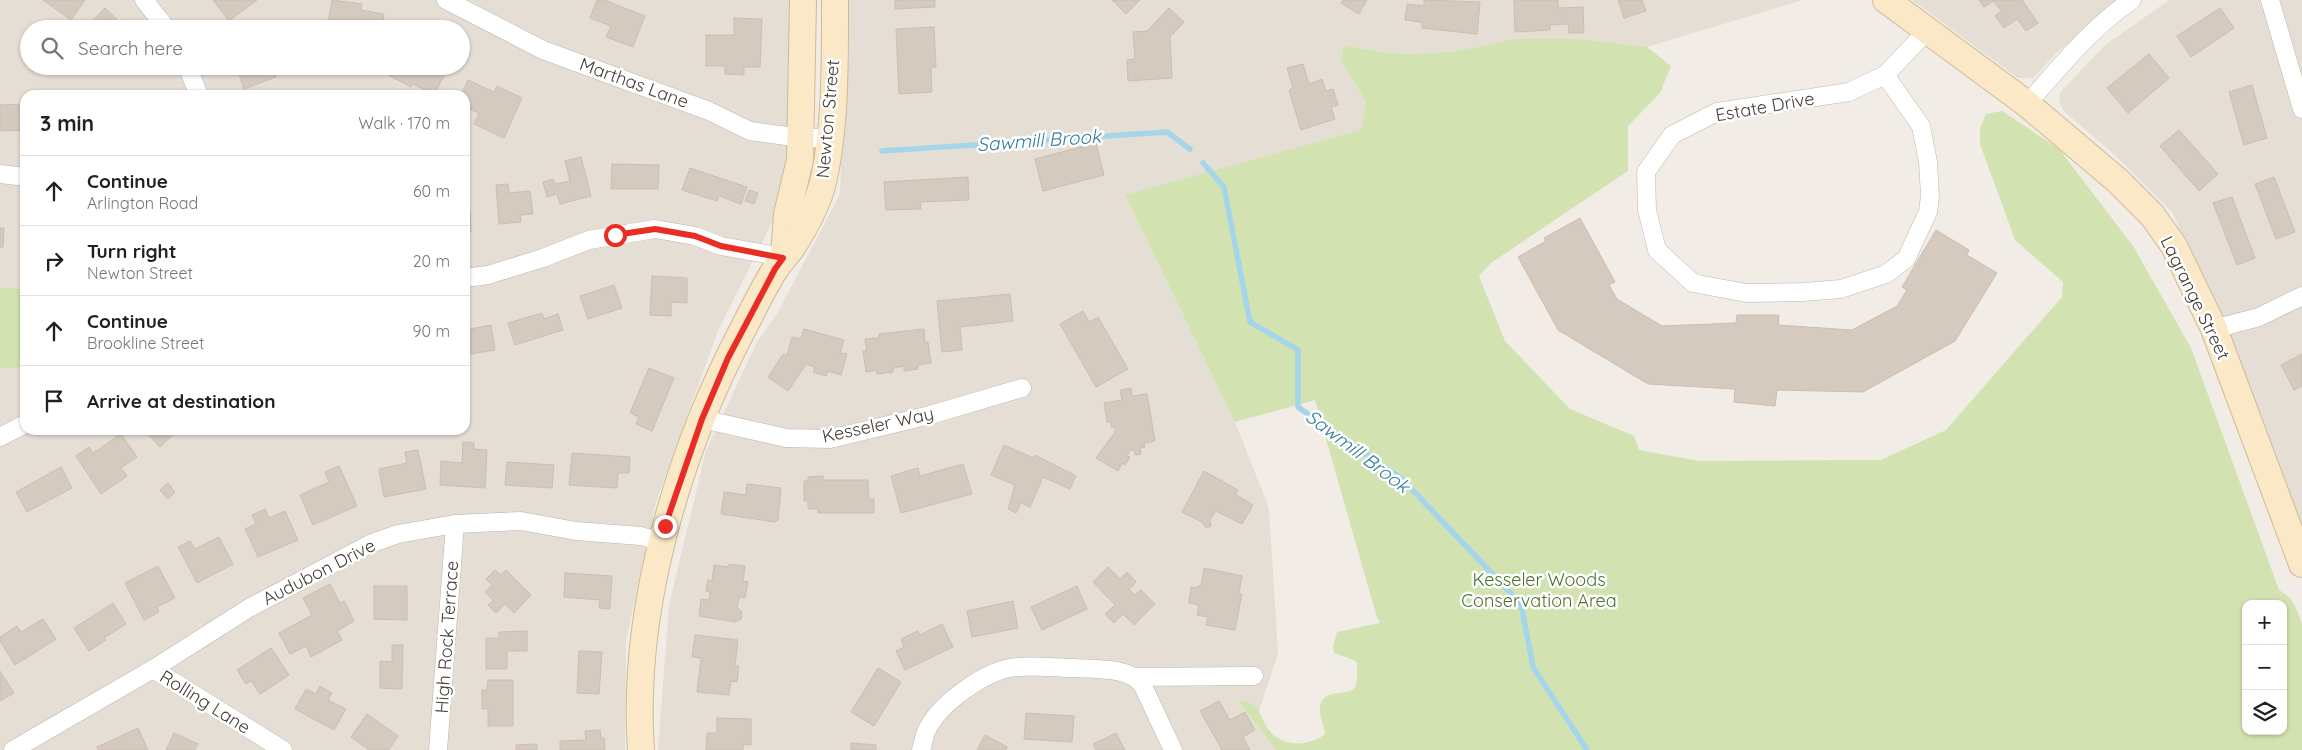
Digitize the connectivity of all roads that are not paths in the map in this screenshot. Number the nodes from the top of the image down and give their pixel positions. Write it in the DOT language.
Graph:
graph roads {
  1 [pos="144,0"];
  2 [pos="446,0"];
  3 [pos="803,0"];
  4 [pos="834,0"];
  5 [pos="1886,0"];
  6 [pos="2132,0"];
  7 [pos="2270,0"];
  8 [pos="161,20"];
  9 [pos="1927,31"];
  10 [pos="191,75"];
  11 [pos="1885,75"];
  12 [pos="197,90"];
  13 [pos="2027,104"];
  14 [pos="2302,109"];
  15 [pos="801,138"];
  16 [pos="829,138"];
  17 [pos="0,174"];
  18 [pos="20,176"];
  19 [pos="783,258"];
  20 [pos="470,277"];
  21 [pos="2302,296"];
  22 [pos="2214,329"];
  23 [pos="1022,388"];
  24 [pos="702,419"];
  25 [pos="20,427"];
  26 [pos="0,437"];
  27 [pos="455,524"];
  28 [pos="2296,533"];
  29 [pos="661,542"];
  30 [pos="2302,564"];
  31 [pos="153,669"];
  32 [pos="1254,676"];
  33 [pos="1134,677"];
  34 [pos="13,750"];
  35 [pos="283,750"];
  36 [pos="438,750"];
  37 [pos="641,750"];
  38 [pos="921,750"];
  39 [pos="1174,750"];
  1 -- 8 [label="street"];
  2 -- 15 [label="street, Marthas Lane"];
  3 -- 15 [label="main road, Newton Street"];
  4 -- 16 [label="main road, Newton Street"];
  5 -- 9 [label="main road, Lagrange Street"];
  6 -- 13 [label="street"];
  7 -- 14 [label="street"];
  9 -- 11 [label="street, Estate Drive"];
  9 -- 13 [label="main road, Lagrange Street"];
  10 -- 12 [label="street"];
  11 -- 11 [label="street, Estate Drive"];
  13 -- 22 [label="main road, Lagrange Street"];
  15 -- 16 [label="street, Marthas Lane"];
  15 -- 19 [label="main road, Newton Street"];
  16 -- 19 [label="main road, Newton Street"];
  17 -- 18 [label="street"];
  19 -- 20 [label="street"];
  19 -- 24 [label="main road, Newton Street"];
  21 -- 22 [label="street"];
  22 -- 28 [label="main road, Lagrange Street"];
  23 -- 24 [label="street, Kesseler Way"];
  24 -- 29 [label="main road, Newton Street"];
  25 -- 26 [label="street"];
  27 -- 29 [label="street, Audubon Drive"];
  27 -- 31 [label="street, Audubon Drive"];
  27 -- 36 [label="street, High Rock Terrace"];
  28 -- 30 [label="main road, Lagrange Street"];
  29 -- 37 [label="main road, Newton Street"];
  31 -- 34 [label="street, Audubon Drive"];
  31 -- 35 [label="street, Rolling Lane"];
  32 -- 33 [label="street"];
  33 -- 38 [label="street"];
  33 -- 39 [label="street"];
}
